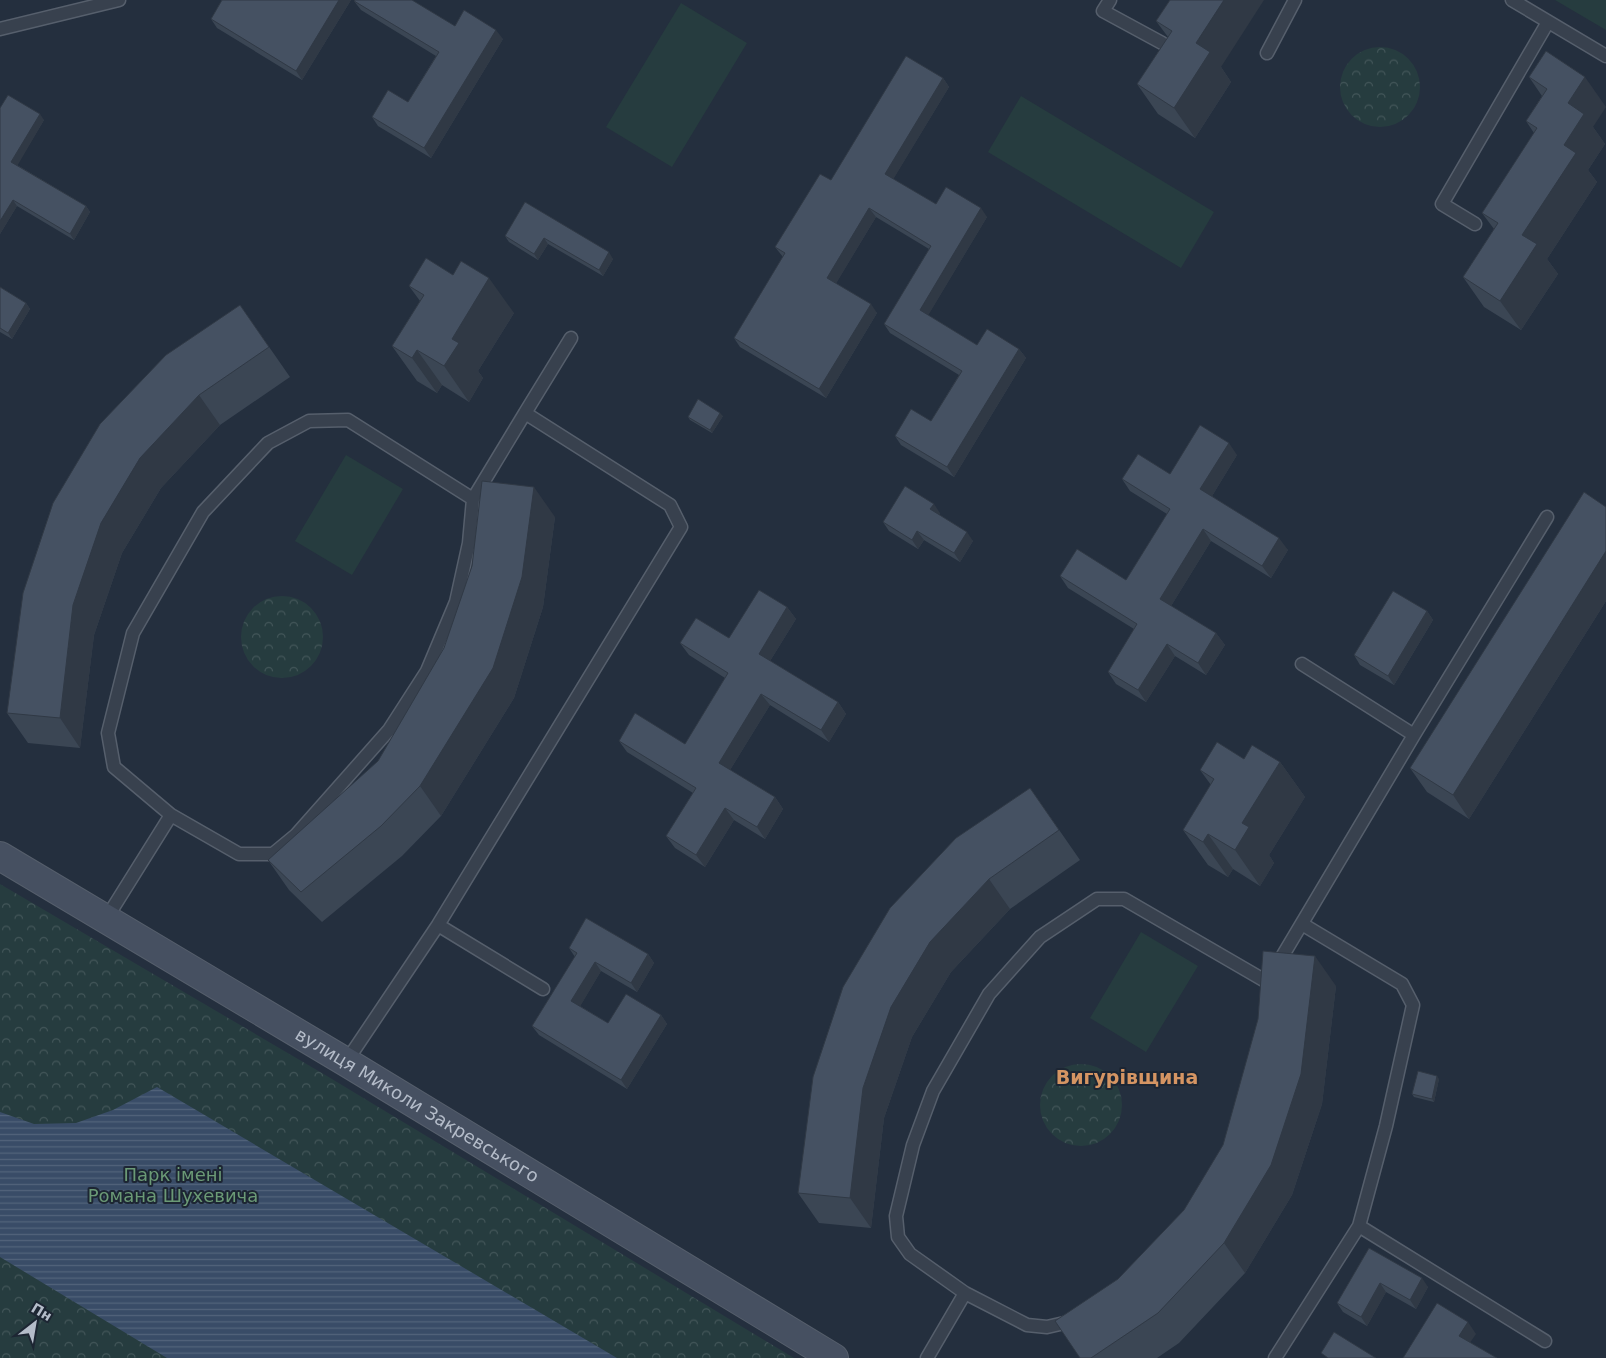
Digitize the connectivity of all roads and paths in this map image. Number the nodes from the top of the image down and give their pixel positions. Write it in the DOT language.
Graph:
graph roads {
  1 [pos="118,0"];
  2 [pos="1110,0"];
  3 [pos="1295,0"];
  4 [pos="1512,0"];
  5 [pos="1548,22"];
  6 [pos="0,29"];
  7 [pos="1162,43"];
  8 [pos="1267,54"];
  9 [pos="1606,56"];
  10 [pos="1475,224"];
  11 [pos="571,338"];
  12 [pos="525,413"];
  13 [pos="473,499"];
  14 [pos="1547,517"];
  15 [pos="1302,664"];
  16 [pos="1414,735"];
  17 [pos="171,815"];
  18 [pos="0,856"];
  19 [pos="106,919"];
  20 [pos="1302,924"];
  21 [pos="438,925"];
  22 [pos="1267,982"];
  23 [pos="543,989"];
  24 [pos="1267,998"];
  25 [pos="346,1062"];
  26 [pos="1359,1226"];
  27 [pos="964,1293"];
  28 [pos="1087,1315"];
  29 [pos="1545,1341"];
  30 [pos="834,1358"];
  31 [pos="926,1358"];
  32 [pos="1275,1358"];
  1 -- 6 [label="lane"];
  2 -- 7 [label="lane"];
  3 -- 8 [label="lane"];
  4 -- 5 [label="lane"];
  5 -- 9 [label="lane"];
  5 -- 10 [label="lane"];
  11 -- 12 [label="lane"];
  12 -- 13 [label="lane"];
  12 -- 21 [label="lane"];
  13 -- 17 [label="lane"];
  13 -- 17 [label="lane"];
  14 -- 16 [label="lane"];
  15 -- 16 [label="lane"];
  16 -- 20 [label="lane"];
  17 -- 19 [label="lane"];
  18 -- 19 [label="street, вулиця Миколи Закревського"];
  19 -- 25 [label="street, вулиця Миколи Закревського"];
  20 -- 22 [label="lane"];
  20 -- 26 [label="lane"];
  21 -- 23 [label="lane"];
  21 -- 25 [label="lane"];
  22 -- 24 [label="lane"];
  22 -- 27 [label="lane"];
  25 -- 30 [label="street, вулиця Миколи Закревського"];
  26 -- 29 [label="lane"];
  26 -- 32 [label="lane"];
  27 -- 28 [label="lane"];
  27 -- 31 [label="lane"];
}
